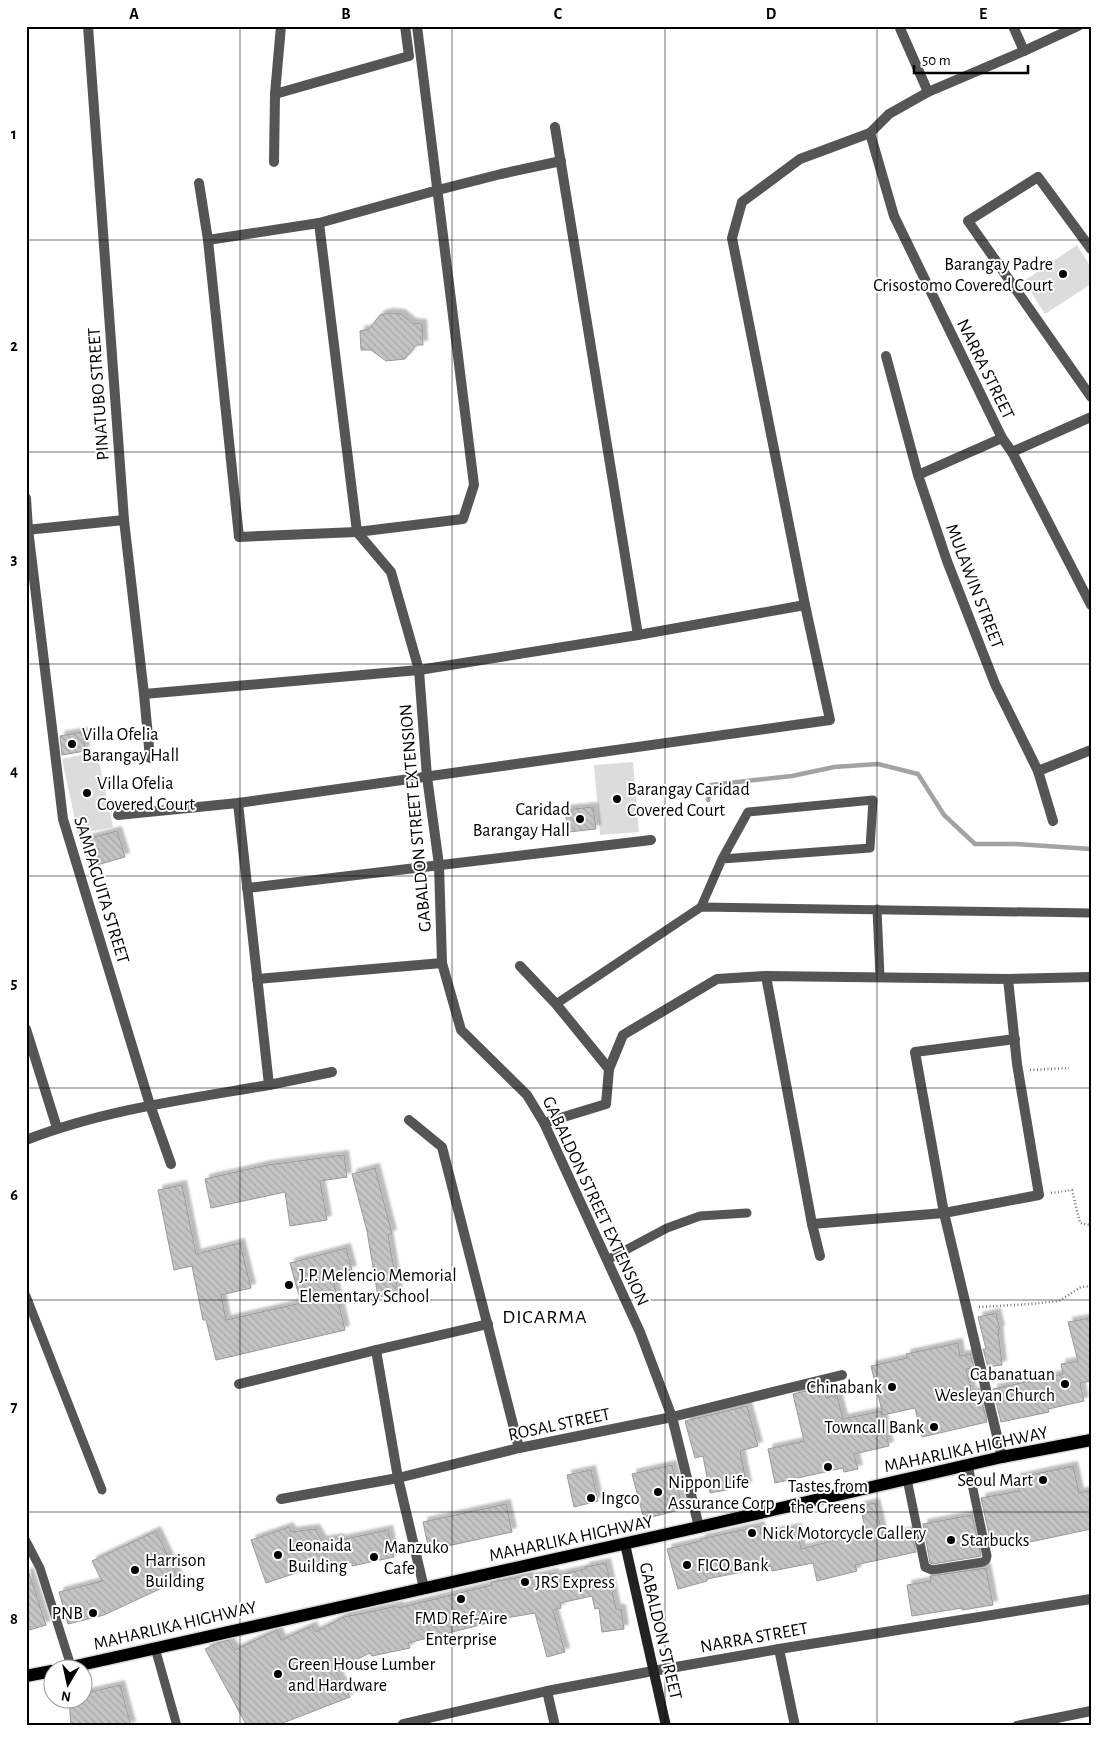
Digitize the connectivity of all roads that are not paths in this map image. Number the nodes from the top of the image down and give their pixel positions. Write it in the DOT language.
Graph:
graph roads {
  1 [pos="88,26"];
  2 [pos="281,26"];
  3 [pos="405,26"];
  4 [pos="417,26"];
  5 [pos="899,26"];
  6 [pos="1013,26"];
  7 [pos="1078,26"];
  8 [pos="1024,51"];
  9 [pos="928,92"];
  10 [pos="275,94"];
  11 [pos="555,127"];
  12 [pos="870,133"];
  13 [pos="561,161"];
  14 [pos="274,162"];
  15 [pos="199,183"];
  16 [pos="438,190"];
  17 [pos="319,223"];
  18 [pos="208,240"];
  19 [pos="1091,250"];
  20 [pos="886,356"];
  21 [pos="1091,397"];
  22 [pos="1091,416"];
  23 [pos="1002,438"];
  24 [pos="1012,452"];
  25 [pos="918,475"];
  26 [pos="26,498"];
  27 [pos="124,520"];
  28 [pos="27,530"];
  29 [pos="357,532"];
  30 [pos="805,605"];
  31 [pos="1091,606"];
  32 [pos="638,635"];
  33 [pos="419,670"];
  34 [pos="144,694"];
  35 [pos="1091,750"];
  36 [pos="150,758"];
  37 [pos="1038,771"];
  38 [pos="427,777"];
  39 [pos="238,803"];
  40 [pos="118,815"];
  41 [pos="1053,821"];
  42 [pos="651,840"];
  43 [pos="722,859"];
  44 [pos="439,865"];
  45 [pos="247,888"];
  46 [pos="701,907"];
  47 [pos="877,909"];
  48 [pos="1091,913"];
  49 [pos="442,963"];
  50 [pos="520,966"];
  51 [pos="766,976"];
  52 [pos="1091,976"];
  53 [pos="880,977"];
  54 [pos="1008,978"];
  55 [pos="257,979"];
  56 [pos="556,1004"];
  57 [pos="26,1029"];
  58 [pos="1014,1039"];
  59 [pos="609,1068"];
  60 [pos="332,1072"];
  61 [pos="269,1086"];
  62 [pos="150,1106"];
  63 [pos="409,1120"];
  64 [pos="544,1123"];
  65 [pos="57,1128"];
  66 [pos="26,1140"];
  67 [pos="171,1164"];
  68 [pos="747,1213"];
  69 [pos="944,1213"];
  70 [pos="812,1224"];
  71 [pos="820,1256"];
  72 [pos="607,1260"];
  73 [pos="26,1296"];
  74 [pos="488,1324"];
  75 [pos="376,1350"];
  76 [pos="842,1374"];
  77 [pos="239,1384"];
  78 [pos="672,1417"];
  79 [pos="1091,1440"];
  80 [pos="519,1448"];
  81 [pos="1002,1457"];
  82 [pos="968,1465"];
  83 [pos="398,1478"];
  84 [pos="907,1479"];
  85 [pos="102,1490"];
  86 [pos="281,1499"];
  87 [pos="699,1527"];
  88 [pos="26,1542"];
  89 [pos="625,1544"];
  90 [pos="424,1588"];
  91 [pos="1091,1599"];
  92 [pos="154,1648"];
  93 [pos="779,1649"];
  94 [pos="70,1660"];
  95 [pos="92,1662"];
  96 [pos="653,1671"];
  97 [pos="42,1673"];
  98 [pos="26,1676"];
  99 [pos="547,1691"];
  100 [pos="1091,1711"];
  101 [pos="401,1725"];
  102 [pos="176,1726"];
  103 [pos="555,1726"];
  104 [pos="666,1726"];
  105 [pos="795,1726"];
  106 [pos="1017,1726"];
  1 -- 27 [label="street, PINATUBO STREET"];
  2 -- 10 [label="street"];
  3 -- 10 [label="street"];
  4 -- 16 [label="street"];
  5 -- 9 [label="street"];
  6 -- 8 [label="street"];
  7 -- 8 [label="street"];
  8 -- 9 [label="street"];
  9 -- 12 [label="street"];
  10 -- 14 [label="street"];
  11 -- 13 [label="street"];
  12 -- 23 [label="street, NARRA STREET"];
  12 -- 30 [label="street"];
  13 -- 16 [label="street"];
  13 -- 32 [label="street"];
  15 -- 18 [label="street"];
  16 -- 17 [label="street"];
  16 -- 29 [label="street"];
  17 -- 18 [label="street"];
  17 -- 29 [label="street"];
  18 -- 29 [label="street"];
  19 -- 21 [label="street"];
  20 -- 25 [label="street, MULAWIN STREET"];
  22 -- 24 [label="street"];
  23 -- 24 [label="street, NARRA STREET"];
  23 -- 25 [label="street"];
  24 -- 31 [label="street, NARRA STREET"];
  25 -- 37 [label="street, MULAWIN STREET"];
  26 -- 28 [label="street, SAMPAGUITA STREET"];
  27 -- 28 [label="street"];
  27 -- 34 [label="street, PINATUBO STREET"];
  28 -- 62 [label="street, SAMPAGUITA STREET"];
  29 -- 33 [label="street, GABALDON STREET EXTENSION"];
  30 -- 32 [label="street"];
  30 -- 38 [label="street"];
  32 -- 33 [label="street"];
  33 -- 34 [label="street"];
  33 -- 38 [label="street, GABALDON STREET EXTENSION"];
  34 -- 36 [label="street, PINATUBO STREET"];
  35 -- 37 [label="street"];
  37 -- 41 [label="street, MULAWIN STREET"];
  38 -- 39 [label="street"];
  38 -- 44 [label="street, GABALDON STREET EXTENSION"];
  39 -- 40 [label="street"];
  39 -- 45 [label="street"];
  42 -- 44 [label="street"];
  43 -- 43 [label="lane"];
  43 -- 46 [label="lane"];
  44 -- 45 [label="street"];
  44 -- 49 [label="street, GABALDON STREET EXTENSION"];
  45 -- 55 [label="street"];
  46 -- 47 [label="lane"];
  46 -- 56 [label="lane"];
  47 -- 48 [label="lane"];
  47 -- 53 [label="lane"];
  49 -- 55 [label="street"];
  49 -- 64 [label="street, GABALDON STREET EXTENSION"];
  50 -- 56 [label="street"];
  51 -- 53 [label="street"];
  51 -- 59 [label="street"];
  51 -- 70 [label="street"];
  52 -- 54 [label="street"];
  53 -- 54 [label="street"];
  54 -- 58 [label="street"];
  55 -- 61 [label="street"];
  56 -- 59 [label="street"];
  57 -- 65 [label="street"];
  58 -- 69 [label="street"];
  58 -- 69 [label="street"];
  59 -- 64 [label="street"];
  60 -- 61 [label="street"];
  61 -- 62 [label="street"];
  62 -- 65 [label="street"];
  62 -- 67 [label="street, SAMPAGUITA STREET"];
  63 -- 74 [label="street"];
  64 -- 72 [label="street, GABALDON STREET EXTENSION"];
  65 -- 66 [label="street"];
  68 -- 72 [label="lane"];
  69 -- 70 [label="street"];
  69 -- 81 [label="street"];
  70 -- 71 [label="street"];
  72 -- 78 [label="street, GABALDON STREET EXTENSION"];
  73 -- 85 [label="lane"];
  74 -- 75 [label="street"];
  74 -- 80 [label="street"];
  75 -- 77 [label="street"];
  75 -- 83 [label="street"];
  76 -- 78 [label="street, ROSAL STREET"];
  78 -- 80 [label="street, ROSAL STREET"];
  78 -- 87 [label="street, GABALDON STREET EXTENSION"];
  79 -- 81 [label="main road, MAHARLIKA HIGHWAY"];
  80 -- 83 [label="street, ROSAL STREET"];
  81 -- 82 [label="main road, MAHARLIKA HIGHWAY"];
  82 -- 84 [label="main road, MAHARLIKA HIGHWAY"];
  82 -- 84 [label="lane"];
  83 -- 86 [label="street, ROSAL STREET"];
  83 -- 90 [label="street"];
  84 -- 87 [label="main road, MAHARLIKA HIGHWAY"];
  87 -- 89 [label="main road, MAHARLIKA HIGHWAY"];
  88 -- 94 [label="lane"];
  89 -- 90 [label="main road, MAHARLIKA HIGHWAY"];
  89 -- 96 [label="main road, GABALDON STREET"];
  90 -- 92 [label="main road, MAHARLIKA HIGHWAY"];
  91 -- 93 [label="street, NARRA STREET"];
  92 -- 95 [label="main road, MAHARLIKA HIGHWAY"];
  92 -- 102 [label="lane"];
  93 -- 96 [label="street, NARRA STREET"];
  93 -- 105 [label="street"];
  96 -- 99 [label="street, NARRA STREET"];
  96 -- 104 [label="main road, GABALDON STREET"];
  97 -- 98 [label="main road"];
  99 -- 101 [label="street, NARRA STREET"];
  99 -- 103 [label="street"];
  100 -- 106 [label="street"];
}
